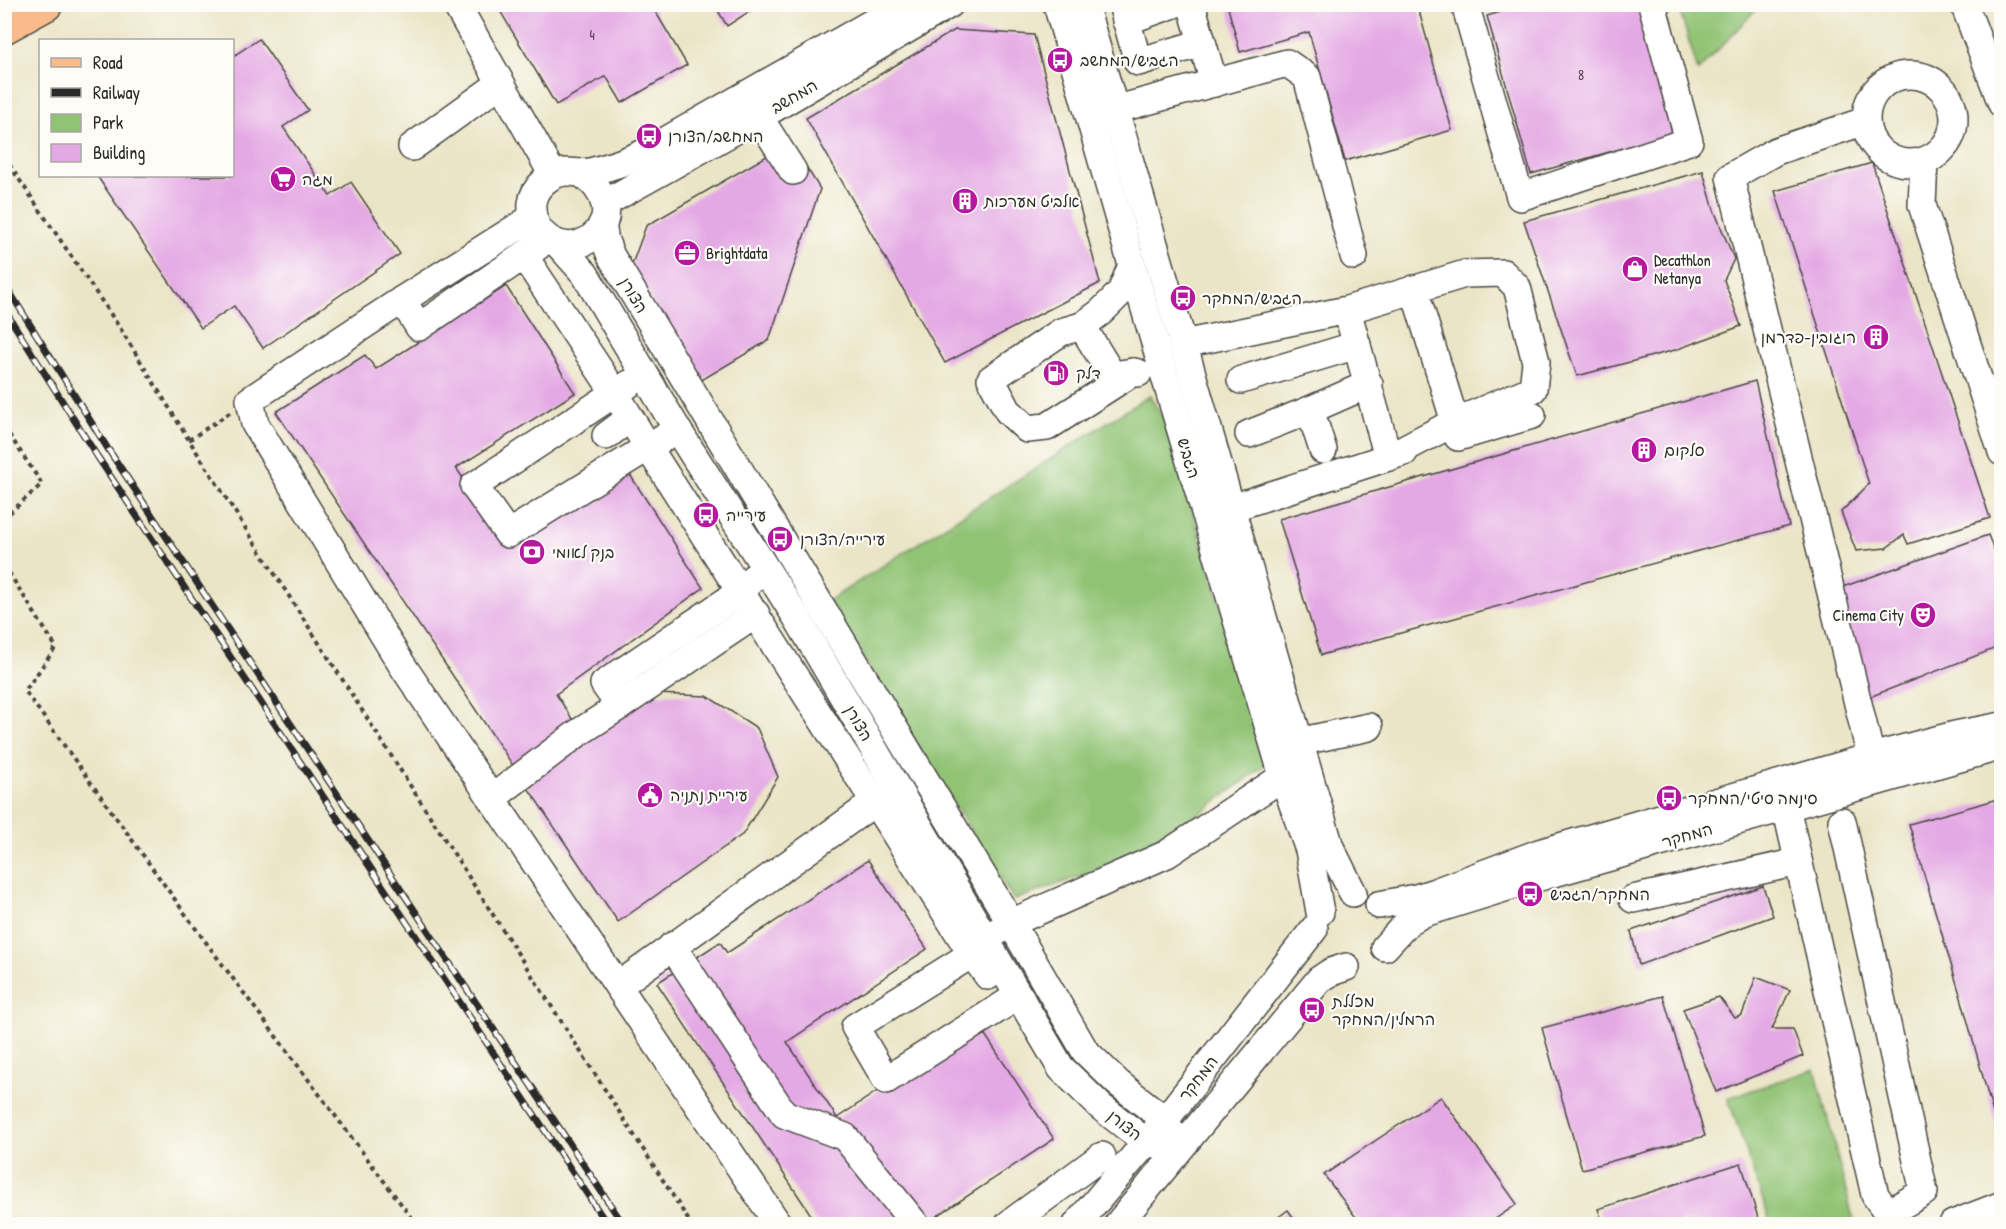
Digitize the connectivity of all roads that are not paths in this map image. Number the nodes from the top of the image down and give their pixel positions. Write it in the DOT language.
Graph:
graph roads {
  1 [pos="456,4"];
  2 [pos="905,4"];
  3 [pos="950,4"];
  4 [pos="1084,4"];
  5 [pos="1174,4"];
  6 [pos="1191,4"];
  7 [pos="1652,4"];
  8 [pos="1964,4"];
  9 [pos="1472,6"];
  10 [pos="1057,10"];
  11 [pos="1124,13"];
  12 [pos="1202,43"];
  13 [pos="1214,83"];
  14 [pos="501,84"];
  15 [pos="2001,104"];
  16 [pos="1102,113"];
  17 [pos="759,117"];
  18 [pos="1865,121"];
  19 [pos="412,147"];
  20 [pos="1924,161"];
  21 [pos="793,171"];
  22 [pos="582,174"];
  23 [pos="553,175"];
  24 [pos="604,214"];
  25 [pos="546,234"];
  26 [pos="524,256"];
  27 [pos="1354,256"];
  28 [pos="1132,266"];
  29 [pos="1414,289"];
  30 [pos="402,300"];
  31 [pos="1347,310"];
  32 [pos="1082,326"];
  33 [pos="1183,344"];
  34 [pos="1357,345"];
  35 [pos="1133,372"];
  36 [pos="645,374"];
  37 [pos="1241,380"];
  38 [pos="1167,384"];
  39 [pos="1369,384"];
  40 [pos="615,393"];
  41 [pos="1310,410"];
  42 [pos="1532,415"];
  43 [pos="630,418"];
  44 [pos="1455,422"];
  45 [pos="677,429"];
  46 [pos="1249,434"];
  47 [pos="606,436"];
  48 [pos="648,447"];
  49 [pos="1323,450"];
  50 [pos="2001,452"];
  51 [pos="1388,457"];
  52 [pos="1231,508"];
  53 [pos="764,566"];
  54 [pos="740,592"];
  55 [pos="808,610"];
  56 [pos="756,614"];
  57 [pos="620,706"];
  58 [pos="2001,726"];
  59 [pos="1369,727"];
  60 [pos="2001,746"];
  61 [pos="1871,757"];
  62 [pos="1295,760"];
  63 [pos="491,799"];
  64 [pos="875,802"];
  65 [pos="1786,807"];
  66 [pos="1842,822"];
  67 [pos="1798,862"];
  68 [pos="1353,893"];
  69 [pos="1633,899"];
  70 [pos="1379,905"];
  71 [pos="1317,920"];
  72 [pos="1011,923"];
  73 [pos="672,946"];
  74 [pos="978,947"];
  75 [pos="1385,947"];
  76 [pos="1346,967"];
  77 [pos="618,986"];
  78 [pos="1014,1001"];
  79 [pos="1166,1120"];
  80 [pos="1146,1142"];
  81 [pos="1179,1149"];
  82 [pos="1102,1156"];
  83 [pos="2001,1205"];
  84 [pos="778,1224"];
  85 [pos="915,1224"];
  86 [pos="1009,1224"];
  87 [pos="1077,1224"];
  88 [pos="1118,1224"];
  89 [pos="1953,1224"];
  1 -- 14 [label="street"];
  2 -- 22 [label="street, המחשב"];
  3 -- 17 [label="street, המחשב"];
  4 -- 16 [label="street, הגביש"];
  5 -- 11 [label="street"];
  6 -- 12 [label="street"];
  7 -- 9 [label="street"];
  8 -- 15 [label="street"];
  10 -- 16 [label="street, הגביש"];
  11 -- 12 [label="street"];
  12 -- 13 [label="street"];
  13 -- 16 [label="street"];
  13 -- 27 [label="street"];
  14 -- 19 [label="street"];
  14 -- 23 [label="street"];
  16 -- 28 [label="street, הגביש"];
  16 -- 33 [label="street, הגביש"];
  17 -- 21 [label="street"];
  17 -- 24 [label="street, המחשב"];
  18 -- 20 [label="street"];
  18 -- 20 [label="street"];
  18 -- 61 [label="street"];
  20 -- 50 [label="street"];
  22 -- 23 [label="street"];
  22 -- 24 [label="street"];
  23 -- 25 [label="street"];
  24 -- 25 [label="street"];
  24 -- 55 [label="street, הצורן"];
  25 -- 26 [label="street"];
  25 -- 30 [label="street"];
  25 -- 36 [label="street, הצורן"];
  26 -- 30 [label="street"];
  26 -- 40 [label="street"];
  28 -- 32 [label="street"];
  28 -- 38 [label="street, הגביש"];
  29 -- 31 [label="street"];
  29 -- 44 [label="street"];
  29 -- 44 [label="street"];
  30 -- 63 [label="street"];
  31 -- 33 [label="street"];
  31 -- 34 [label="street"];
  32 -- 35 [label="street"];
  32 -- 35 [label="street"];
  33 -- 52 [label="street, הגביש"];
  34 -- 37 [label="street"];
  34 -- 39 [label="street"];
  35 -- 38 [label="street"];
  36 -- 40 [label="street"];
  36 -- 45 [label="street, הצורן"];
  38 -- 62 [label="street, הגביש"];
  39 -- 41 [label="street"];
  39 -- 51 [label="street"];
  40 -- 43 [label="street"];
  40 -- 48 [label="street"];
  41 -- 46 [label="street"];
  41 -- 49 [label="street"];
  42 -- 51 [label="street"];
  43 -- 47 [label="street"];
  43 -- 48 [label="street"];
  44 -- 51 [label="street"];
  45 -- 48 [label="street"];
  45 -- 53 [label="street, הצורן"];
  48 -- 54 [label="street"];
  51 -- 52 [label="street"];
  52 -- 62 [label="street, הגביש"];
  53 -- 54 [label="street"];
  53 -- 55 [label="street, הצורן"];
  54 -- 56 [label="street"];
  54 -- 57 [label="street"];
  55 -- 72 [label="street, הצורן"];
  55 -- 74 [label="street, הצורן"];
  56 -- 57 [label="street"];
  56 -- 64 [label="street"];
  57 -- 63 [label="street"];
  58 -- 61 [label="street, המחקר"];
  59 -- 62 [label="street"];
  60 -- 65 [label="street, המחקר"];
  61 -- 70 [label="street, המחקר"];
  62 -- 68 [label="street, הגביש"];
  62 -- 71 [label="street, הגביש"];
  62 -- 72 [label="street"];
  63 -- 77 [label="street"];
  64 -- 73 [label="street"];
  64 -- 74 [label="street"];
  65 -- 67 [label="street"];
  65 -- 75 [label="street, המחקר"];
  66 -- 67 [label="street"];
  67 -- 69 [label="street"];
  68 -- 70 [label="street"];
  68 -- 71 [label="street"];
  70 -- 75 [label="street"];
  71 -- 76 [label="street"];
  71 -- 79 [label="street, המחקר"];
  72 -- 74 [label="street"];
  72 -- 79 [label="street, הצורן"];
  73 -- 77 [label="street"];
  73 -- 85 [label="street"];
  74 -- 78 [label="street, הצורן"];
  74 -- 78 [label="street"];
  75 -- 76 [label="street"];
  76 -- 81 [label="street"];
  77 -- 84 [label="street"];
  78 -- 80 [label="street, הצורן"];
  79 -- 80 [label="street, המחקר"];
  79 -- 81 [label="street, הצורן"];
  80 -- 81 [label="street, הצורן"];
  80 -- 87 [label="street, המחקר"];
  81 -- 88 [label="street"];
  82 -- 86 [label="street"];
  83 -- 89 [label="street"];
}
